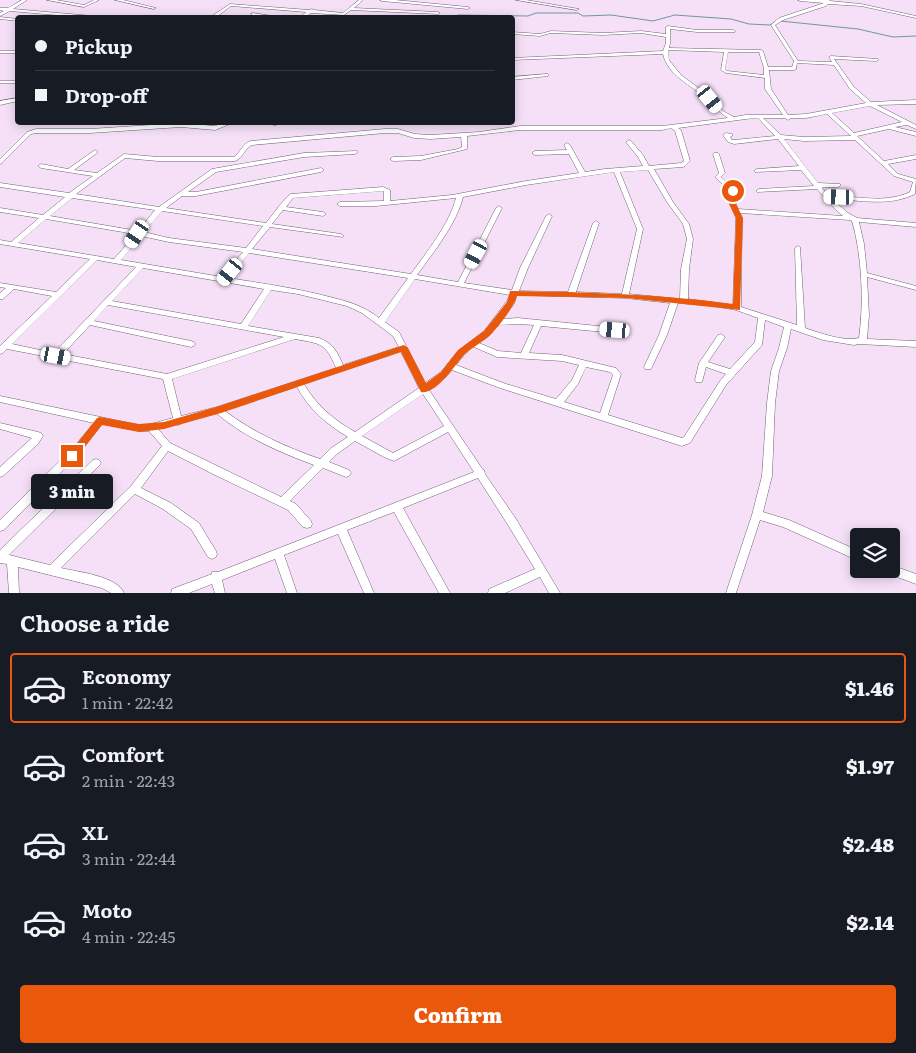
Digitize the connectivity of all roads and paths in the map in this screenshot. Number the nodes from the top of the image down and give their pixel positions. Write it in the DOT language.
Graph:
graph roads {
  1 [pos="25,0"];
  2 [pos="49,0"];
  3 [pos="97,0"];
  4 [pos="117,0"];
  5 [pos="237,0"];
  6 [pos="361,0"];
  7 [pos="382,0"];
  8 [pos="518,0"];
  9 [pos="800,0"];
  10 [pos="828,1"];
  11 [pos="230,5"];
  12 [pos="260,7"];
  13 [pos="443,7"];
  14 [pos="154,8"];
  15 [pos="351,8"];
  16 [pos="468,8"];
  17 [pos="0,9"];
  18 [pos="577,9"];
  19 [pos="9,10"];
  20 [pos="312,10"];
  21 [pos="253,14"];
  22 [pos="74,15"];
  23 [pos="215,15"];
  24 [pos="260,15"];
  25 [pos="305,15"];
  26 [pos="425,15"];
  27 [pos="437,15"];
  28 [pos="0,17"];
  29 [pos="916,17"];
  30 [pos="15,20"];
  31 [pos="733,31"];
  32 [pos="515,33"];
  33 [pos="667,36"];
  34 [pos="666,51"];
  35 [pos="726,51"];
  36 [pos="0,52"];
  37 [pos="15,52"];
  38 [pos="515,59"];
  39 [pos="876,60"];
  40 [pos="798,62"];
  41 [pos="835,64"];
  42 [pos="766,68"];
  43 [pos="546,75"];
  44 [pos="766,77"];
  45 [pos="515,79"];
  46 [pos="0,82"];
  47 [pos="15,82"];
  48 [pos="15,98"];
  49 [pos="916,102"];
  50 [pos="0,103"];
  51 [pos="870,104"];
  52 [pos="828,112"];
  53 [pos="760,118"];
  54 [pos="788,118"];
  55 [pos="734,119"];
  56 [pos="916,121"];
  57 [pos="908,123"];
  58 [pos="181,125"];
  59 [pos="181,125"];
  60 [pos="224,125"];
  61 [pos="387,125"];
  62 [pos="888,127"];
  63 [pos="916,127"];
  64 [pos="677,128"];
  65 [pos="385,130"];
  66 [pos="366,132"];
  67 [pos="730,134"];
  68 [pos="916,134"];
  69 [pos="464,135"];
  70 [pos="854,136"];
  71 [pos="779,137"];
  72 [pos="368,140"];
  73 [pos="628,142"];
  74 [pos="567,145"];
  75 [pos="95,152"];
  76 [pos="355,152"];
  77 [pos="570,152"];
  78 [pos="536,153"];
  79 [pos="716,154"];
  80 [pos="916,157"];
  81 [pos="227,159"];
  82 [pos="393,159"];
  83 [pos="0,162"];
  84 [pos="884,163"];
  85 [pos="40,166"];
  86 [pos="649,168"];
  87 [pos="803,168"];
  88 [pos="70,170"];
  89 [pos="214,170"];
  90 [pos="321,170"];
  91 [pos="618,170"];
  92 [pos="758,171"];
  93 [pos="97,175"];
  94 [pos="583,175"];
  95 [pos="916,182"];
  96 [pos="0,185"];
  97 [pos="838,185"];
  98 [pos="819,186"];
  99 [pos="758,191"];
  100 [pos="179,194"];
  101 [pos="71,195"];
  102 [pos="460,195"];
  103 [pos="827,197"];
  104 [pos="387,203"];
  105 [pos="340,204"];
  106 [pos="280,208"];
  107 [pos="499,208"];
  108 [pos="0,210"];
  109 [pos="159,210"];
  110 [pos="736,211"];
  111 [pos="323,214"];
  112 [pos="549,216"];
  113 [pos="44,217"];
  114 [pos="853,219"];
  115 [pos="596,222"];
  116 [pos="266,225"];
  117 [pos="916,225"];
  118 [pos="137,234"];
  119 [pos="341,236"];
  120 [pos="0,242"];
  121 [pos="12,244"];
  122 [pos="798,248"];
  123 [pos="248,250"];
  124 [pos="95,258"];
  125 [pos="116,261"];
  126 [pos="141,266"];
  127 [pos="863,274"];
  128 [pos="414,276"];
  129 [pos="224,280"];
  130 [pos="460,284"];
  131 [pos="0,285"];
  132 [pos="12,287"];
  133 [pos="269,287"];
  134 [pos="916,288"];
  135 [pos="513,293"];
  136 [pos="57,294"];
  137 [pos="571,295"];
  138 [pos="626,296"];
  139 [pos="0,297"];
  140 [pos="679,300"];
  141 [pos="108,303"];
  142 [pos="737,308"];
  143 [pos="762,316"];
  144 [pos="381,321"];
  145 [pos="88,322"];
  146 [pos="497,322"];
  147 [pos="538,324"];
  148 [pos="788,325"];
  149 [pos="244,326"];
  150 [pos="615,330"];
  151 [pos="801,330"];
  152 [pos="295,337"];
  153 [pos="721,337"];
  154 [pos="859,341"];
  155 [pos="190,344"];
  156 [pos="474,344"];
  157 [pos="916,344"];
  158 [pos="404,348"];
  159 [pos="3,349"];
  160 [pos="56,356"];
  161 [pos="524,356"];
  162 [pos="584,363"];
  163 [pos="704,363"];
  164 [pos="451,366"];
  165 [pos="648,367"];
  166 [pos="340,368"];
  167 [pos="732,372"];
  168 [pos="167,377"];
  169 [pos="699,380"];
  170 [pos="299,383"];
  171 [pos="424,389"];
  172 [pos="0,399"];
  173 [pos="558,402"];
  174 [pos="218,410"];
  175 [pos="603,416"];
  176 [pos="100,421"];
  177 [pos="178,422"];
  178 [pos="0,426"];
  179 [pos="151,427"];
  180 [pos="450,427"];
  181 [pos="353,437"];
  182 [pos="167,446"];
  183 [pos="96,463"];
  184 [pos="320,463"];
  185 [pos="0,473"];
  186 [pos="346,473"];
  187 [pos="481,473"];
  188 [pos="134,489"];
  189 [pos="283,502"];
  190 [pos="396,506"];
  191 [pos="757,515"];
  192 [pos="307,524"];
  193 [pos="0,527"];
  194 [pos="341,529"];
  195 [pos="850,552"];
  196 [pos="212,554"];
  197 [pos="278,554"];
  198 [pos="0,557"];
  199 [pos="12,560"];
  200 [pos="52,570"];
  201 [pos="542,571"];
  202 [pos="900,573"];
  203 [pos="216,576"];
  204 [pos="916,579"];
  205 [pos="14,593"];
  206 [pos="118,593"];
  207 [pos="176,593"];
  208 [pos="220,593"];
  209 [pos="292,593"];
  210 [pos="369,593"];
  211 [pos="445,593"];
  212 [pos="493,593"];
  213 [pos="555,593"];
  214 [pos="731,593"];
  1 -- 19 [label="street"];
  2 -- 3 [label="street"];
  4 -- 14 [label="street"];
  5 -- 11 [label="street"];
  6 -- 15 [label="street"];
  7 -- 13 [label="street"];
  8 -- 18 [label="street"];
  9 -- 10 [label="street"];
  10 -- 29 [label="street"];
  10 -- 40 [label="street"];
  11 -- 12 [label="street"];
  11 -- 23 [label="street"];
  12 -- 20 [label="street"];
  12 -- 21 [label="street"];
  13 -- 16 [label="street"];
  13 -- 27 [label="street"];
  15 -- 20 [label="street"];
  15 -- 26 [label="street"];
  17 -- 19 [label="street"];
  19 -- 22 [label="street"];
  19 -- 28 [label="street"];
  20 -- 25 [label="street"];
  21 -- 24 [label="street"];
  28 -- 30 [label="street"];
  31 -- 33 [label="street"];
  32 -- 33 [label="street"];
  33 -- 34 [label="street"];
  34 -- 35 [label="street"];
  34 -- 38 [label="street"];
  34 -- 55 [label="street"];
  35 -- 42 [label="street"];
  35 -- 44 [label="street"];
  36 -- 37 [label="street"];
  39 -- 41 [label="street"];
  40 -- 41 [label="street"];
  40 -- 42 [label="street"];
  41 -- 51 [label="street"];
  42 -- 44 [label="street"];
  43 -- 45 [label="street"];
  44 -- 54 [label="street"];
  46 -- 47 [label="street"];
  48 -- 50 [label="street"];
  49 -- 51 [label="street"];
  51 -- 52 [label="street"];
  51 -- 57 [label="street"];
  52 -- 54 [label="street"];
  52 -- 70 [label="street"];
  53 -- 54 [label="street"];
  53 -- 55 [label="street"];
  53 -- 71 [label="street"];
  55 -- 64 [label="street"];
  56 -- 57 [label="street"];
  57 -- 62 [label="street"];
  57 -- 63 [label="street"];
  58 -- 60 [label="street"];
  59 -- 83 [label="street"];
  61 -- 65 [label="street"];
  62 -- 68 [label="street"];
  62 -- 70 [label="street"];
  64 -- 69 [label="street"];
  64 -- 86 [label="street"];
  65 -- 66 [label="street"];
  65 -- 69 [label="street"];
  66 -- 72 [label="street"];
  66 -- 81 [label="street"];
  67 -- 71 [label="street"];
  69 -- 82 [label="street"];
  70 -- 71 [label="street"];
  70 -- 84 [label="street"];
  71 -- 87 [label="street"];
  73 -- 86 [label="street"];
  74 -- 77 [label="street"];
  75 -- 88 [label="street"];
  76 -- 89 [label="street"];
  77 -- 78 [label="street"];
  77 -- 94 [label="street"];
  79 -- 110 [label="street"];
  80 -- 84 [label="street"];
  81 -- 89 [label="street"];
  81 -- 93 [label="street"];
  84 -- 95 [label="street"];
  85 -- 88 [label="street"];
  86 -- 91 [label="street"];
  86 -- 140 [label="street"];
  87 -- 92 [label="street"];
  87 -- 98 [label="street"];
  88 -- 93 [label="street"];
  89 -- 100 [label="street"];
  90 -- 100 [label="street"];
  91 -- 94 [label="street"];
  91 -- 138 [label="street"];
  93 -- 101 [label="street"];
  94 -- 102 [label="street"];
  95 -- 103 [label="street"];
  96 -- 101 [label="street"];
  97 -- 98 [label="street"];
  98 -- 99 [label="street"];
  98 -- 103 [label="street"];
  100 -- 109 [label="street"];
  101 -- 109 [label="street"];
  101 -- 113 [label="street"];
  102 -- 104 [label="street"];
  102 -- 128 [label="street"];
  103 -- 114 [label="street"];
  104 -- 105 [label="street"];
  104 -- 106 [label="street"];
  106 -- 111 [label="street"];
  106 -- 116 [label="street"];
  107 -- 130 [label="street"];
  108 -- 113 [label="street"];
  109 -- 116 [label="street"];
  109 -- 118 [label="street"];
  110 -- 114 [label="street"];
  110 -- 142 [label="street"];
  112 -- 135 [label="street"];
  113 -- 118 [label="street"];
  113 -- 121 [label="street"];
  114 -- 117 [label="street"];
  114 -- 127 [label="street"];
  115 -- 137 [label="street"];
  116 -- 119 [label="street"];
  116 -- 123 [label="street"];
  118 -- 123 [label="street"];
  118 -- 125 [label="street"];
  120 -- 121 [label="street"];
  121 -- 124 [label="street"];
  122 -- 151 [label="street"];
  123 -- 128 [label="street"];
  123 -- 129 [label="street"];
  124 -- 125 [label="street"];
  124 -- 136 [label="street"];
  125 -- 126 [label="street"];
  126 -- 129 [label="street"];
  126 -- 141 [label="street"];
  127 -- 134 [label="street"];
  127 -- 154 [label="street"];
  128 -- 130 [label="street"];
  128 -- 144 [label="street"];
  129 -- 133 [label="street"];
  130 -- 135 [label="street"];
  131 -- 132 [label="street"];
  132 -- 136 [label="street"];
  132 -- 139 [label="street"];
  133 -- 144 [label="street"];
  133 -- 149 [label="street"];
  135 -- 137 [label="street"];
  135 -- 146 [label="street"];
  136 -- 159 [label="street"];
  137 -- 138 [label="street"];
  138 -- 140 [label="street"];
  140 -- 142 [label="street"];
  140 -- 165 [label="street"];
  141 -- 145 [label="street"];
  141 -- 149 [label="street"];
  142 -- 143 [label="street"];
  143 -- 148 [label="street"];
  143 -- 167 [label="street"];
  144 -- 158 [label="street"];
  145 -- 155 [label="street"];
  145 -- 160 [label="street"];
  146 -- 147 [label="street"];
  146 -- 156 [label="street"];
  147 -- 150 [label="street"];
  147 -- 161 [label="street"];
  148 -- 151 [label="street"];
  148 -- 191 [label="street"];
  149 -- 152 [label="street"];
  151 -- 154 [label="street"];
  152 -- 166 [label="street"];
  152 -- 168 [label="street"];
  153 -- 163 [label="street"];
  154 -- 157 [label="street"];
  156 -- 161 [label="street"];
  156 -- 164 [label="street"];
  158 -- 166 [label="street"];
  158 -- 171 [label="street"];
  159 -- 160 [label="street"];
  160 -- 168 [label="street"];
  161 -- 162 [label="street"];
  162 -- 173 [label="street"];
  162 -- 175 [label="street"];
  163 -- 167 [label="street"];
  163 -- 169 [label="street"];
  164 -- 171 [label="street"];
  164 -- 173 [label="street"];
  166 -- 170 [label="street"];
  167 -- 175 [label="street"];
  168 -- 177 [label="street"];
  170 -- 174 [label="street"];
  170 -- 181 [label="street"];
  171 -- 180 [label="street"];
  171 -- 181 [label="street"];
  172 -- 176 [label="street"];
  173 -- 175 [label="street"];
  174 -- 177 [label="street"];
  174 -- 184 [label="street"];
  176 -- 179 [label="street"];
  176 -- 193 [label="street"];
  177 -- 179 [label="street"];
  178 -- 185 [label="street"];
  179 -- 182 [label="street"];
  180 -- 181 [label="street"];
  180 -- 187 [label="street"];
  181 -- 184 [label="street"];
  182 -- 188 [label="street"];
  182 -- 189 [label="street"];
  183 -- 198 [label="street"];
  184 -- 186 [label="street"];
  184 -- 189 [label="street"];
  187 -- 190 [label="street"];
  187 -- 201 [label="street"];
  188 -- 196 [label="street"];
  188 -- 200 [label="street"];
  189 -- 192 [label="street"];
  190 -- 194 [label="street"];
  190 -- 211 [label="street"];
  191 -- 195 [label="street"];
  191 -- 214 [label="street"];
  194 -- 197 [label="street"];
  194 -- 210 [label="street"];
  197 -- 203 [label="street"];
  197 -- 209 [label="street"];
  198 -- 199 [label="street"];
  199 -- 200 [label="street"];
  199 -- 205 [label="street"];
  200 -- 206 [label="street"];
  201 -- 212 [label="street"];
  201 -- 213 [label="street"];
  202 -- 204 [label="street"];
  203 -- 207 [label="street"];
  203 -- 208 [label="street"];
}
